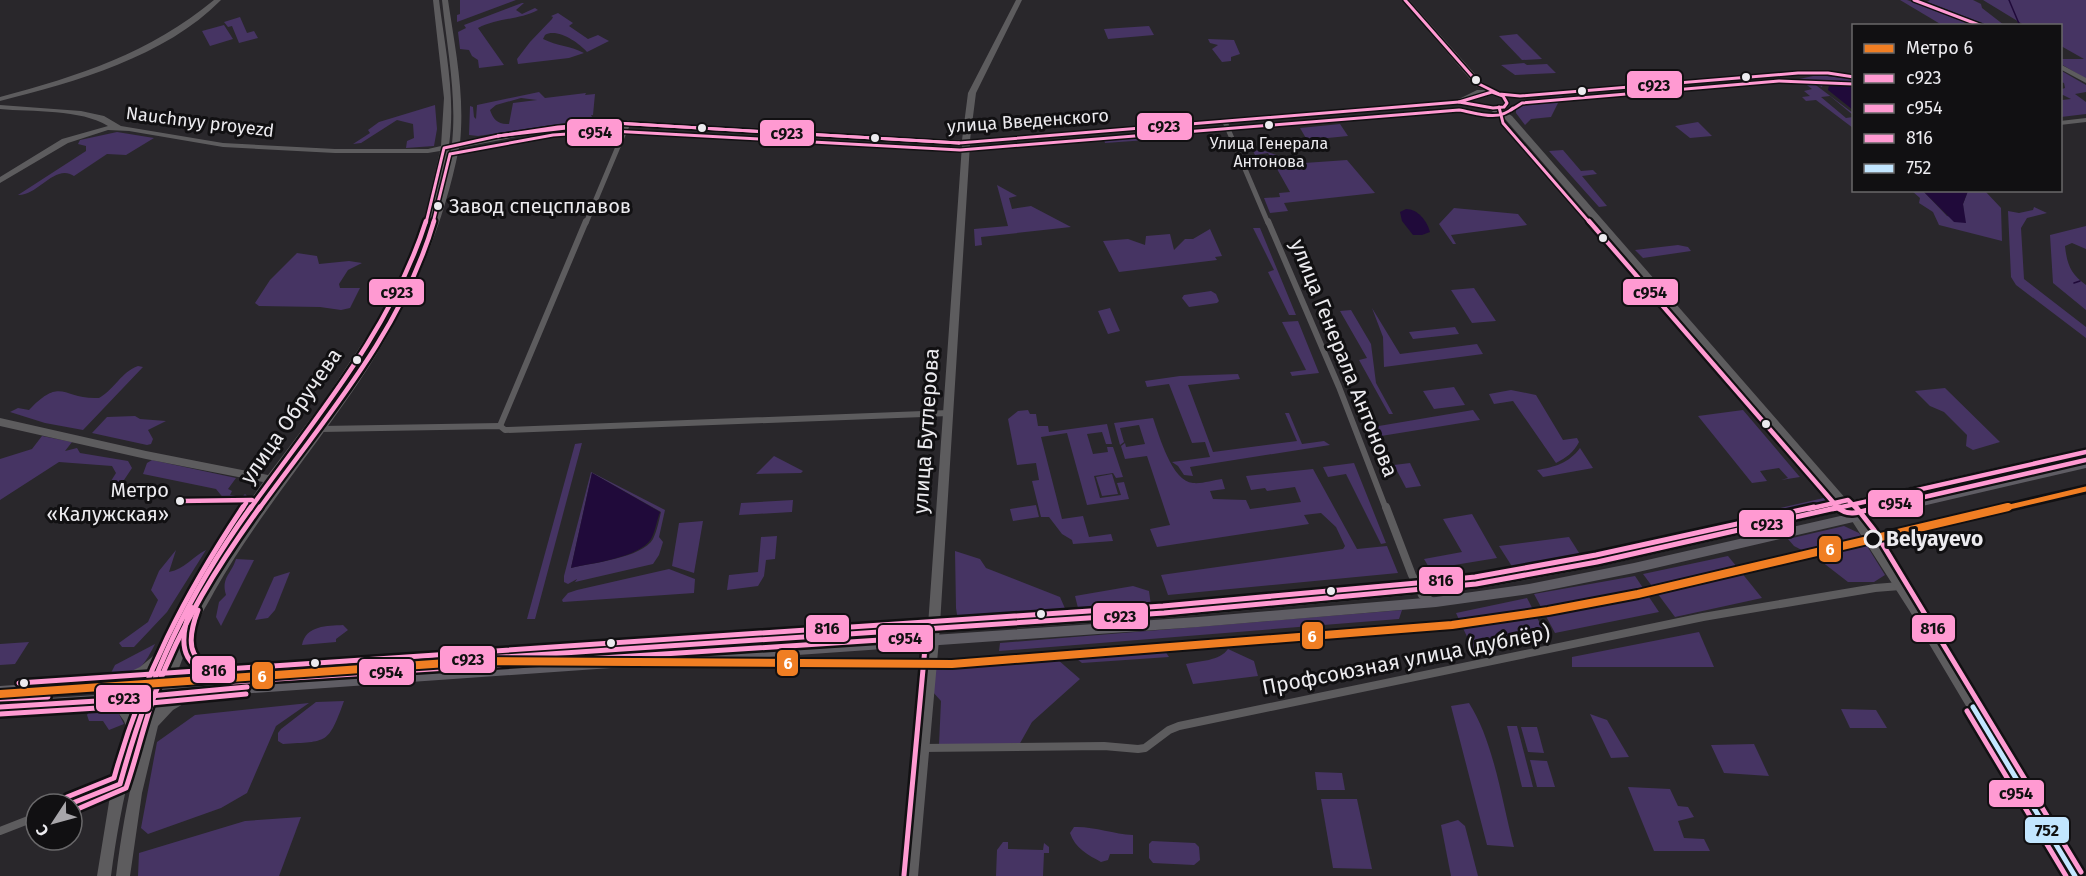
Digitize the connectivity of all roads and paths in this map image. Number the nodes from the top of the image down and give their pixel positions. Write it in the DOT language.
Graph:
graph roads {
  1 [pos="218,0"];
  2 [pos="436,0"];
  3 [pos="445,0"];
  4 [pos="1019,0"];
  5 [pos="1405,0"];
  6 [pos="1914,0"];
  7 [pos="1978,24"];
  8 [pos="453,67"];
  9 [pos="2062,67"];
  10 [pos="443,69"];
  11 [pos="1852,77"];
  12 [pos="2086,81"];
  13 [pos="1479,84"];
  14 [pos="1497,94"];
  15 [pos="1476,95"];
  16 [pos="1520,96"];
  17 [pos="0,99"];
  18 [pos="1459,102"];
  19 [pos="1506,104"];
  20 [pos="1484,106"];
  21 [pos="2,107"];
  22 [pos="1493,108"];
  23 [pos="1509,118"];
  24 [pos="2086,120"];
  25 [pos="1225,122"];
  26 [pos="109,123"];
  27 [pos="628,123"];
  28 [pos="2062,123"];
  29 [pos="118,128"];
  30 [pos="101,129"];
  31 [pos="966,143"];
  32 [pos="456,145"];
  33 [pos="444,147"];
  34 [pos="0,181"];
  35 [pos="949,413"];
  36 [pos="0,422"];
  37 [pos="500,426"];
  38 [pos="321,429"];
  39 [pos="2086,453"];
  40 [pos="2086,464"];
  41 [pos="277,481"];
  42 [pos="1847,507"];
  43 [pos="1856,518"];
  44 [pos="1900,586"];
  45 [pos="1418,590"];
  46 [pos="1372,593"];
  47 [pos="1436,602"];
  48 [pos="1377,608"];
  49 [pos="190,625"];
  50 [pos="933,635"];
  51 [pos="164,652"];
  52 [pos="232,675"];
  53 [pos="166,680"];
  54 [pos="151,682"];
  55 [pos="114,684"];
  56 [pos="197,691"];
  57 [pos="0,692"];
  58 [pos="160,695"];
  59 [pos="145,697"];
  60 [pos="97,701"];
  61 [pos="0,707"];
  62 [pos="149,729"];
  63 [pos="134,730"];
  64 [pos="922,748"];
  65 [pos="120,784"];
  66 [pos="84,798"];
  67 [pos="24,822"];
  68 [pos="0,831"];
  69 [pos="104,876"];
  70 [pos="123,876"];
  71 [pos="911,876"];
  72 [pos="2075,876"];
  1 -- 17 [label="street"];
  2 -- 10 [label="street, улица Обручева"];
  3 -- 8 [label="street, улица Обручева"];
  4 -- 31 [label="street, улица Бутлерова"];
  5 -- 13 [label="street"];
  6 -- 7 [label="street"];
  8 -- 10 [label="street"];
  8 -- 32 [label="street, улица Обручева"];
  9 -- 12 [label="street"];
  10 -- 33 [label="street, улица Обручева"];
  11 -- 16 [label="street"];
  13 -- 14 [label="street"];
  13 -- 15 [label="street"];
  14 -- 15 [label="street, улица Введенского"];
  14 -- 16 [label="street"];
  14 -- 19 [label="street"];
  15 -- 18 [label="street, улица Введенского"];
  15 -- 20 [label="street"];
  16 -- 19 [label="street"];
  17 -- 21 [label="street"];
  18 -- 20 [label="street, улица Введенского"];
  18 -- 25 [label="street, улица Введенского"];
  19 -- 22 [label="street"];
  19 -- 23 [label="street"];
  20 -- 22 [label="street, улица Введенского"];
  21 -- 26 [label="street"];
  22 -- 23 [label="street"];
  23 -- 42 [label="street"];
  24 -- 28 [label="street"];
  25 -- 31 [label="street, улица Введенского"];
  25 -- 45 [label="street, улица Генерала Антонова"];
  26 -- 29 [label="street"];
  26 -- 30 [label="street"];
  27 -- 31 [label="street, улица Введенского"];
  27 -- 32 [label="street, улица Введенского"];
  27 -- 37 [label="street"];
  29 -- 30 [label="street, Nauchnyy proyezd"];
  29 -- 33 [label="street, Nauchnyy proyezd"];
  30 -- 34 [label="street, Nauchnyy proyezd"];
  31 -- 35 [label="street, улица Бутлерова"];
  32 -- 33 [label="street, Nauchnyy proyezd"];
  32 -- 38 [label="street, улица Обручева"];
  33 -- 41 [label="street, улица Обручева"];
  35 -- 37 [label="street"];
  35 -- 50 [label="street, улица Бутлерова"];
  36 -- 41 [label="street"];
  37 -- 38 [label="street"];
  38 -- 41 [label="street, улица Обручева"];
  39 -- 42 [label="main road"];
  40 -- 43 [label="main road"];
  41 -- 49 [label="street, улица Обручева"];
  41 -- 51 [label="street, улица Обручева"];
  42 -- 43 [label="street"];
  42 -- 45 [label="main road"];
  43 -- 44 [label="street"];
  43 -- 47 [label="main road"];
  44 -- 64 [label="street, Профсоюзная улица (дублёр)"];
  44 -- 72 [label="street"];
  45 -- 46 [label="main road"];
  45 -- 47 [label="street"];
  46 -- 48 [label="street"];
  46 -- 50 [label="main road"];
  47 -- 48 [label="main road"];
  48 -- 50 [label="main road"];
  49 -- 52 [label="street"];
  49 -- 53 [label="street, улица Обручева"];
  50 -- 52 [label="main road"];
  50 -- 56 [label="main road"];
  50 -- 64 [label="street, улица Бутлерова"];
  51 -- 54 [label="street, улица Обручева"];
  51 -- 55 [label="street"];
  52 -- 53 [label="main road"];
  53 -- 54 [label="main road"];
  53 -- 58 [label="street, улица Обручева"];
  54 -- 55 [label="main road"];
  54 -- 59 [label="street, улица Обручева"];
  55 -- 57 [label="main road"];
  56 -- 58 [label="main road"];
  56 -- 62 [label="street"];
  58 -- 59 [label="main road"];
  58 -- 62 [label="street, улица Обручева"];
  59 -- 60 [label="main road"];
  59 -- 63 [label="street, улица Обручева"];
  60 -- 61 [label="main road"];
  60 -- 63 [label="street"];
  62 -- 70 [label="street, улица Обручева"];
  63 -- 65 [label="street, улица Обручева"];
  64 -- 71 [label="street, улица Бутлерова"];
  65 -- 66 [label="street"];
  65 -- 69 [label="street, улица Обручева"];
  67 -- 68 [label="street"];
}
